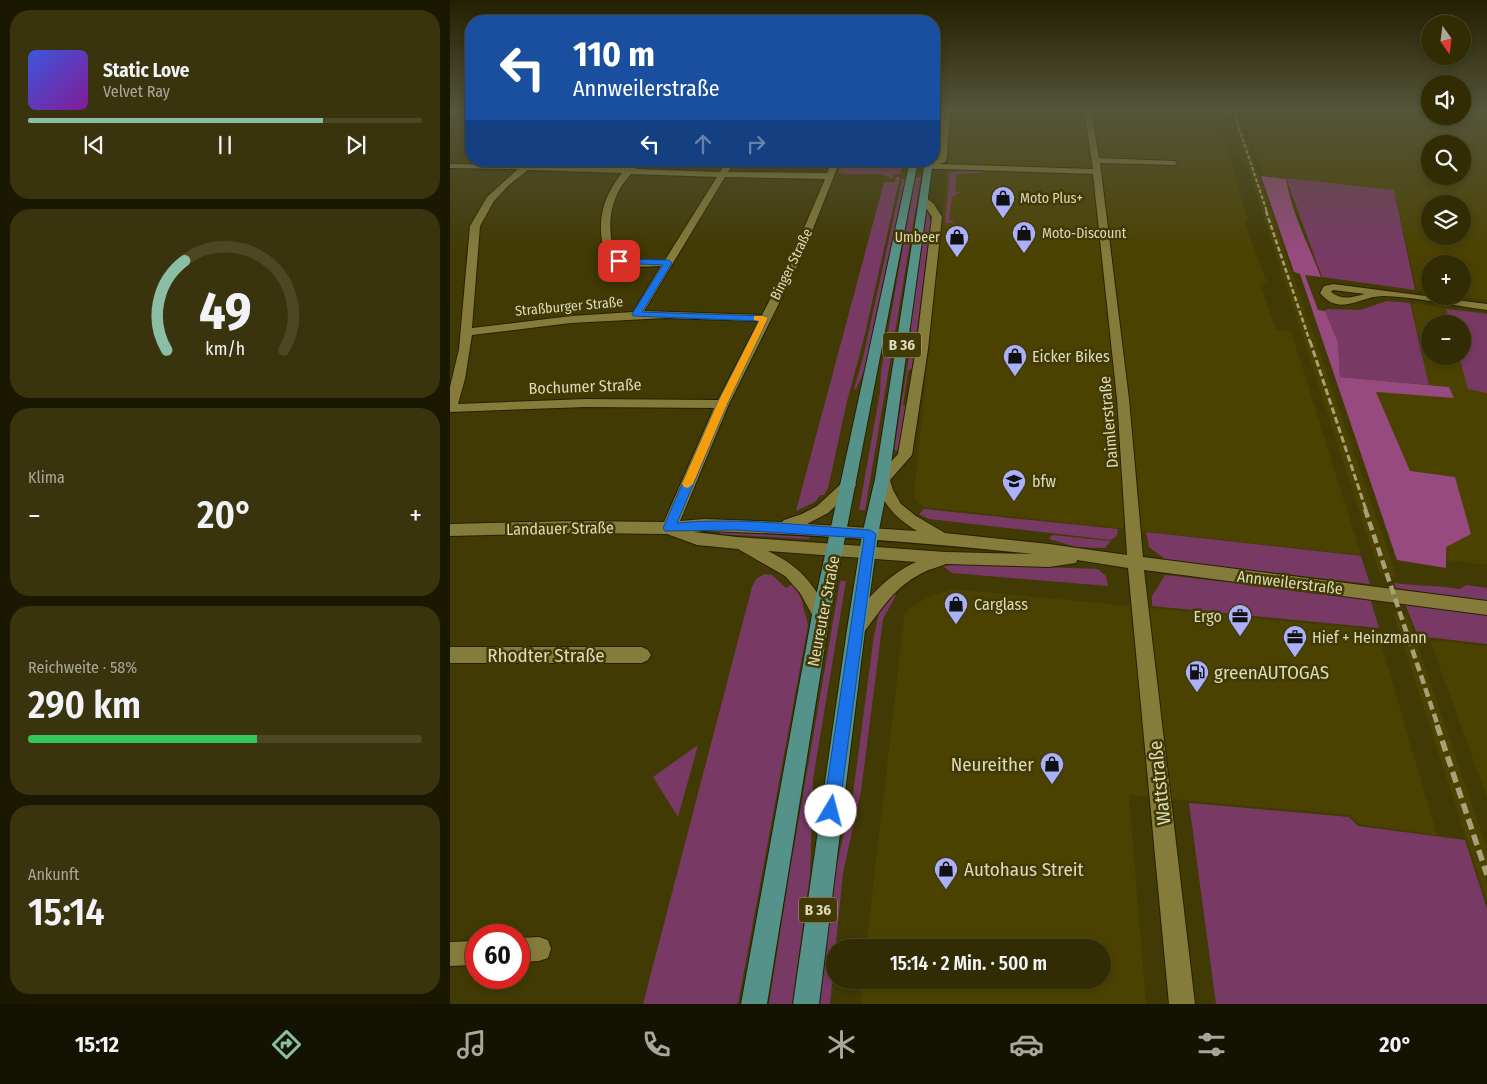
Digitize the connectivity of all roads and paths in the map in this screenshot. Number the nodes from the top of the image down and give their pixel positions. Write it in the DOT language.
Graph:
graph roads {
  1 [pos="1095,157"];
  2 [pos="1174,163"];
  3 [pos="940,164"];
  4 [pos="450,166"];
  5 [pos="465,166"];
  6 [pos="1096,166"];
  7 [pos="527,167"];
  8 [pos="572,167"];
  9 [pos="633,167"];
  10 [pos="727,167"];
  11 [pos="834,167"];
  12 [pos="912,167"];
  13 [pos="929,167"];
  14 [pos="628,171"];
  15 [pos="723,174"];
  16 [pos="831,176"];
  17 [pos="924,200"];
  18 [pos="668,263"];
  19 [pos="1382,292"];
  20 [pos="1487,307"];
  21 [pos="636,314"];
  22 [pos="764,318"];
  23 [pos="466,332"];
  24 [pos="722,404"];
  25 [pos="450,408"];
  26 [pos="882,479"];
  27 [pos="849,485"];
  28 [pos="768,527"];
  29 [pos="669,528"];
  30 [pos="450,530"];
  31 [pos="839,532"];
  32 [pos="943,540"];
  33 [pos="869,543"];
  34 [pos="736,544"];
  35 [pos="835,549"];
  36 [pos="1094,557"];
  37 [pos="946,558"];
  38 [pos="1136,562"];
  39 [pos="1487,608"];
  40 [pos="821,615"];
  41 [pos="856,630"];
  42 [pos="450,655"];
  43 [pos="642,655"];
  44 [pos="465,953"];
  45 [pos="450,954"];
  46 [pos="754,1004"];
  47 [pos="806,1004"];
  48 [pos="1182,1004"];
  1 -- 6 [label="street, Daimlerstraße"];
  2 -- 6 [label="street"];
  3 -- 6 [label="street"];
  4 -- 5 [label="street"];
  6 -- 38 [label="street, Daimlerstraße"];
  7 -- 23 [label="street"];
  8 -- 14 [label="street"];
  9 -- 14 [label="street"];
  10 -- 15 [label="street"];
  11 -- 16 [label="street, Binger Straße"];
  12 -- 27 [label="main road, Neureuter Straße / B 36"];
  13 -- 17 [label="main road, Neureuter Straße / B 36"];
  14 -- 15 [label="street"];
  14 -- 18 [label="street"];
  15 -- 16 [label="street"];
  15 -- 18 [label="street"];
  16 -- 22 [label="street, Binger Straße"];
  17 -- 26 [label="main road, Neureuter Straße / B 36"];
  17 -- 26 [label="street"];
  18 -- 21 [label="street"];
  19 -- 20 [label="street"];
  21 -- 22 [label="street, Straßburger Straße"];
  21 -- 23 [label="street, Straßburger Straße"];
  22 -- 24 [label="street, Binger Straße"];
  23 -- 25 [label="street"];
  24 -- 25 [label="street, Bochumer Straße"];
  24 -- 29 [label="street, Binger Straße"];
  26 -- 32 [label="street"];
  26 -- 33 [label="main road, Neureuter Straße / B 36"];
  27 -- 28 [label="street"];
  27 -- 31 [label="main road, Neureuter Straße / B 36"];
  28 -- 29 [label="street, Landauer Straße"];
  28 -- 31 [label="street, Landauer Straße"];
  29 -- 30 [label="street, Landauer Straße"];
  29 -- 34 [label="street, Landauer Straße"];
  31 -- 33 [label="street, Annweilerstraße"];
  31 -- 35 [label="main road, Neureuter Straße / B 36"];
  32 -- 33 [label="street, Annweilerstraße"];
  32 -- 36 [label="street, Annweilerstraße"];
  33 -- 35 [label="street, Annweilerstraße"];
  33 -- 37 [label="street, Annweilerstraße"];
  33 -- 41 [label="main road, Neureuter Straße / B 36"];
  34 -- 35 [label="street, Landauer Straße"];
  34 -- 40 [label="street"];
  35 -- 40 [label="main road, Neureuter Straße / B 36"];
  36 -- 37 [label="street, Annweilerstraße"];
  36 -- 38 [label="street, Annweilerstraße"];
  37 -- 41 [label="street"];
  38 -- 39 [label="street, Annweilerstraße"];
  38 -- 48 [label="street, Wattstraße"];
  40 -- 46 [label="main road, Neureuter Straße / B 36"];
  41 -- 47 [label="main road, Neureuter Straße / B 36"];
  42 -- 43 [label="street, Rhodter Straße"];
  44 -- 45 [label="street"];
}
